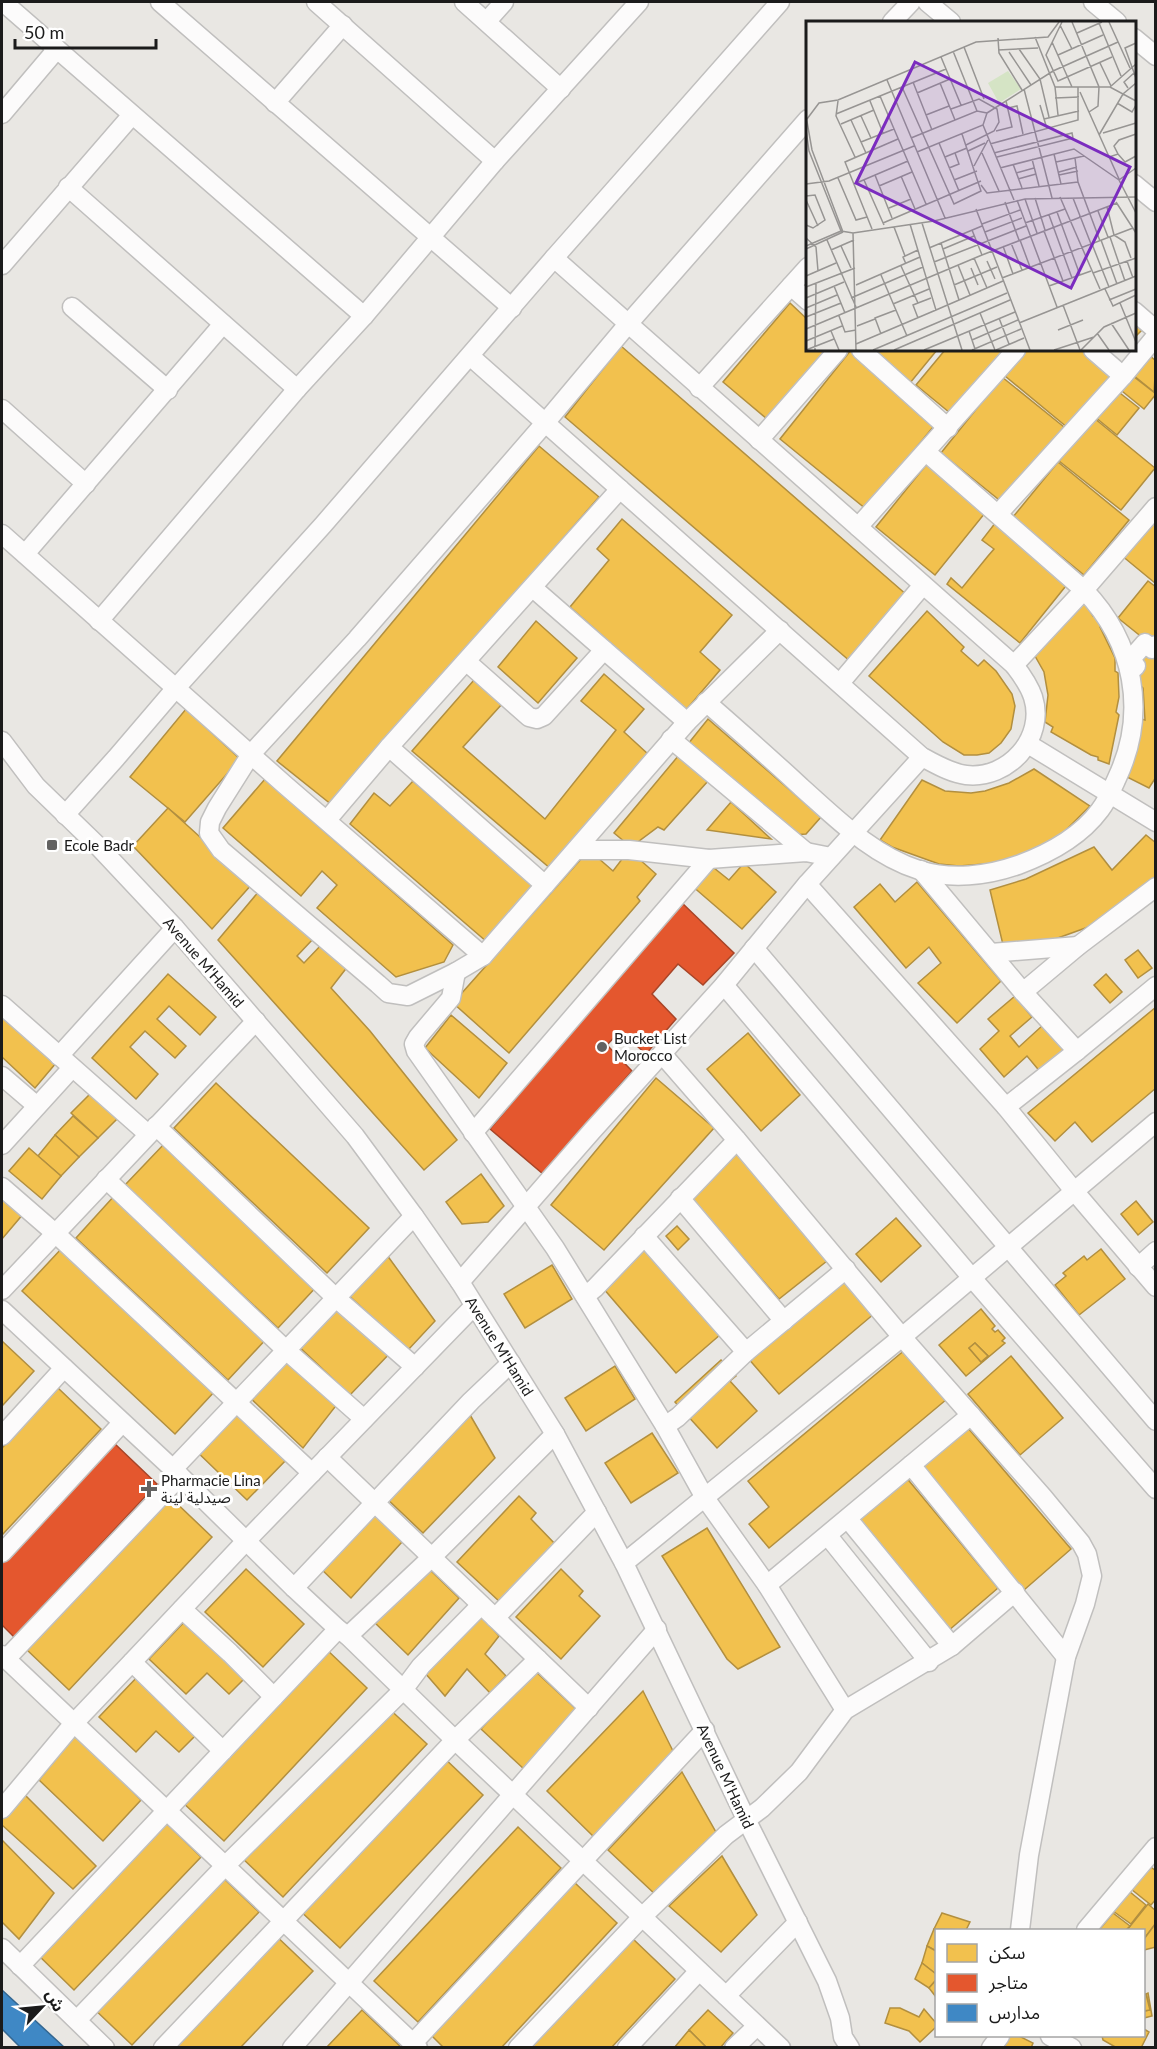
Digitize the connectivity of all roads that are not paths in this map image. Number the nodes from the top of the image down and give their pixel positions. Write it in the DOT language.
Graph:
graph roads {
  1 [pos="3,2"];
  2 [pos="160,2"];
  3 [pos="316,2"];
  4 [pos="464,2"];
  5 [pos="504,2"];
  6 [pos="639,2"];
  7 [pos="780,2"];
  8 [pos="911,2"];
  9 [pos="927,2"];
  10 [pos="1093,2"];
  11 [pos="487,21"];
  12 [pos="893,21"];
  13 [pos="950,21"];
  14 [pos="1116,21"];
  15 [pos="343,24"];
  16 [pos="1136,40"];
  17 [pos="57,49"];
  18 [pos="1155,56"];
  19 [pos="561,89"];
  20 [pos="275,103"];
  21 [pos="2,114"];
  22 [pos="132,115"];
  23 [pos="806,120"];
  24 [pos="495,161"];
  25 [pos="1136,186"];
  26 [pos="68,187"];
  27 [pos="1155,202"];
  28 [pos="430,237"];
  29 [pos="554,258"];
  30 [pos="2,265"];
  31 [pos="806,268"];
  32 [pos="791,286"];
  33 [pos="806,300"];
  34 [pos="72,307"];
  35 [pos="512,308"];
  36 [pos="1136,313"];
  37 [pos="364,316"];
  38 [pos="223,324"];
  39 [pos="628,324"];
  40 [pos="1155,330"];
  41 [pos="1155,336"];
  42 [pos="837,351"];
  43 [pos="862,351"];
  44 [pos="1015,351"];
  45 [pos="1094,351"];
  46 [pos="470,356"];
  47 [pos="1123,376"];
  48 [pos="297,388"];
  49 [pos="699,388"];
  50 [pos="168,390"];
  51 [pos="2,410"];
  52 [pos="545,423"];
  53 [pos="948,428"];
  54 [pos="759,440"];
  55 [pos="926,452"];
  56 [pos="86,484"];
  57 [pos="620,489"];
  58 [pos="1155,507"];
  59 [pos="998,514"];
  60 [pos="858,527"];
  61 [pos="2,534"];
  62 [pos="24,554"];
  63 [pos="923,585"];
  64 [pos="533,588"];
  65 [pos="1084,590"];
  66 [pos="99,621"];
  67 [pos="780,630"];
  68 [pos="1155,645"];
  69 [pos="604,650"];
  70 [pos="467,662"];
  71 [pos="1014,665"];
  72 [pos="1129,674"];
  73 [pos="840,683"];
  74 [pos="175,689"];
  75 [pos="706,702"];
  76 [pos="687,722"];
  77 [pos="672,739"];
  78 [pos="2,741"];
  79 [pos="1028,744"];
  80 [pos="389,747"];
  81 [pos="251,754"];
  82 [pos="922,757"];
  83 [pos="1110,794"];
  84 [pos="65,815"];
  85 [pos="327,820"];
  86 [pos="1155,822"];
  87 [pos="854,833"];
  88 [pos="576,849"];
  89 [pos="806,852"];
  90 [pos="831,857"];
  91 [pos="709,859"];
  92 [pos="921,870"];
  93 [pos="807,884"];
  94 [pos="545,885"];
  95 [pos="1154,892"];
  96 [pos="176,928"];
  97 [pos="1078,946"];
  98 [pos="754,948"];
  99 [pos="990,953"];
  100 [pos="483,956"];
  101 [pos="456,972"];
  102 [pos="724,985"];
  103 [pos="1155,986"];
  104 [pos="1023,992"];
  105 [pos="2,1005"];
  106 [pos="256,1021"];
  107 [pos="1077,1052"];
  108 [pos="663,1055"];
  109 [pos="66,1062"];
  110 [pos="2,1076"];
  111 [pos="37,1106"];
  112 [pos="1006,1107"];
  113 [pos="1155,1122"];
  114 [pos="152,1130"];
  115 [pos="473,1133"];
  116 [pos="737,1140"];
  117 [pos="2,1145"];
  118 [pos="106,1179"];
  119 [pos="2,1186"];
  120 [pos="1075,1192"];
  121 [pos="680,1198"];
  122 [pos="526,1207"];
  123 [pos="414,1216"];
  124 [pos="55,1233"];
  125 [pos="644,1236"];
  126 [pos="1007,1248"];
  127 [pos="1155,1251"];
  128 [pos="1138,1267"];
  129 [pos="846,1269"];
  130 [pos="972,1278"];
  131 [pos="460,1282"];
  132 [pos="1155,1287"];
  133 [pos="2,1290"];
  134 [pos="585,1296"];
  135 [pos="336,1298"];
  136 [pos="474,1306"];
  137 [pos="2,1310"];
  138 [pos="784,1321"];
  139 [pos="902,1337"];
  140 [pos="287,1351"];
  141 [pos="746,1352"];
  142 [pos="511,1363"];
  143 [pos="415,1367"];
  144 [pos="64,1368"];
  145 [pos="236,1404"];
  146 [pos="971,1415"];
  147 [pos="364,1419"];
  148 [pos="1155,1421"];
  149 [pos="122,1423"];
  150 [pos="665,1426"];
  151 [pos="555,1434"];
  152 [pos="2,1436"];
  153 [pos="327,1457"];
  154 [pos="911,1465"];
  155 [pos="177,1473"];
  156 [pos="312,1473"];
  157 [pos="1155,1489"];
  158 [pos="705,1498"];
  159 [pos="374,1504"];
  160 [pos="597,1512"];
  161 [pos="848,1519"];
  162 [pos="828,1536"];
  163 [pos="246,1541"];
  164 [pos="2,1553"];
  165 [pos="432,1557"];
  166 [pos="624,1563"];
  167 [pos="767,1585"];
  168 [pos="294,1588"];
  169 [pos="1015,1592"];
  170 [pos="481,1605"];
  171 [pos="182,1609"];
  172 [pos="495,1618"];
  173 [pos="657,1629"];
  174 [pos="343,1632"];
  175 [pos="952,1646"];
  176 [pos="4,1657"];
  177 [pos="1066,1657"];
  178 [pos="538,1659"];
  179 [pos="132,1662"];
  180 [pos="929,1662"];
  181 [pos="403,1690"];
  182 [pos="274,1697"];
  183 [pos="589,1708"];
  184 [pos="845,1710"];
  185 [pos="75,1724"];
  186 [pos="705,1730"];
  187 [pos="455,1740"];
  188 [pos="223,1752"];
  189 [pos="514,1794"];
  190 [pos="2,1809"];
  191 [pos="167,1811"];
  192 [pos="747,1821"];
  193 [pos="1154,1853"];
  194 [pos="583,1859"];
  195 [pos="225,1866"];
  196 [pos="643,1916"];
  197 [pos="284,1921"];
  198 [pos="798,1922"];
  199 [pos="1020,1929"];
  200 [pos="1087,1929"];
  201 [pos="2,1948"];
  202 [pos="20,1966"];
  203 [pos="699,1971"];
  204 [pos="349,1982"];
  205 [pos="726,1996"];
  206 [pos="77,2020"];
  207 [pos="757,2026"];
  208 [pos="1052,2037"];
  209 [pos="846,2044"];
  210 [pos="416,2045"];
  211 [pos="105,2048"];
  212 [pos="163,2048"];
  213 [pos="292,2048"];
  214 [pos="518,2048"];
  215 [pos="627,2048"];
  216 [pos="734,2048"];
  217 [pos="781,2048"];
  218 [pos="1072,2048"];
  1 -- 17 [label="street"];
  2 -- 20 [label="street"];
  3 -- 15 [label="street"];
  4 -- 11 [label="street"];
  5 -- 11 [label="street"];
  6 -- 19 [label="street"];
  7 -- 29 [label="street"];
  8 -- 12 [label="street"];
  9 -- 13 [label="street"];
  10 -- 14 [label="street"];
  11 -- 19 [label="street"];
  15 -- 20 [label="street"];
  15 -- 24 [label="street"];
  16 -- 18 [label="street"];
  17 -- 21 [label="street"];
  17 -- 22 [label="street"];
  19 -- 24 [label="street"];
  20 -- 28 [label="street"];
  22 -- 26 [label="street"];
  22 -- 37 [label="street"];
  23 -- 39 [label="street"];
  24 -- 28 [label="street"];
  25 -- 27 [label="street"];
  26 -- 30 [label="street"];
  26 -- 38 [label="street"];
  28 -- 35 [label="street"];
  28 -- 37 [label="street"];
  29 -- 35 [label="street"];
  29 -- 39 [label="street"];
  31 -- 32 [label="street"];
  32 -- 33 [label="street"];
  32 -- 49 [label="street"];
  34 -- 50 [label="street"];
  35 -- 46 [label="street"];
  36 -- 40 [label="street"];
  37 -- 48 [label="street"];
  38 -- 48 [label="street"];
  38 -- 50 [label="street"];
  39 -- 49 [label="street"];
  39 -- 52 [label="street"];
  41 -- 47 [label="street"];
  42 -- 54 [label="street"];
  43 -- 53 [label="street"];
  44 -- 53 [label="street"];
  45 -- 47 [label="street"];
  46 -- 52 [label="street"];
  46 -- 74 [label="street"];
  47 -- 59 [label="street"];
  48 -- 66 [label="street"];
  49 -- 54 [label="street"];
  50 -- 56 [label="street"];
  51 -- 56 [label="street"];
  52 -- 57 [label="street"];
  52 -- 81 [label="street"];
  53 -- 55 [label="street"];
  54 -- 60 [label="street"];
  55 -- 59 [label="street"];
  55 -- 60 [label="street"];
  56 -- 62 [label="street"];
  57 -- 64 [label="street"];
  57 -- 67 [label="street"];
  58 -- 65 [label="street"];
  59 -- 65 [label="street"];
  60 -- 63 [label="street"];
  61 -- 62 [label="street"];
  62 -- 66 [label="street"];
  63 -- 71 [label="street"];
  63 -- 73 [label="street"];
  64 -- 69 [label="street"];
  64 -- 70 [label="street"];
  65 -- 71 [label="street"];
  65 -- 72 [label="street"];
  66 -- 74 [label="street"];
  67 -- 73 [label="street"];
  67 -- 75 [label="street"];
  68 -- 72 [label="street"];
  69 -- 70 [label="street"];
  69 -- 76 [label="street"];
  70 -- 80 [label="street"];
  71 -- 79 [label="street"];
  72 -- 83 [label="street"];
  73 -- 82 [label="street"];
  74 -- 81 [label="street"];
  74 -- 84 [label="street"];
  75 -- 76 [label="street"];
  75 -- 87 [label="street"];
  76 -- 77 [label="street"];
  77 -- 88 [label="street"];
  77 -- 89 [label="street"];
  78 -- 84 [label="street, Avenue M'Hamid"];
  79 -- 82 [label="street"];
  79 -- 83 [label="street"];
  80 -- 85 [label="street"];
  80 -- 94 [label="street"];
  81 -- 85 [label="street"];
  81 -- 101 [label="street"];
  82 -- 87 [label="street"];
  83 -- 86 [label="street"];
  83 -- 92 [label="street"];
  84 -- 96 [label="street, Avenue M'Hamid"];
  85 -- 100 [label="street"];
  87 -- 90 [label="street"];
  87 -- 92 [label="street"];
  88 -- 91 [label="street"];
  88 -- 94 [label="street"];
  89 -- 90 [label="street"];
  89 -- 91 [label="street"];
  90 -- 93 [label="street"];
  91 -- 115 [label="street"];
  92 -- 99 [label="street"];
  93 -- 98 [label="street"];
  93 -- 112 [label="street"];
  94 -- 100 [label="street"];
  95 -- 97 [label="street"];
  96 -- 106 [label="street, Avenue M'Hamid"];
  96 -- 109 [label="street"];
  97 -- 99 [label="street"];
  97 -- 104 [label="street"];
  98 -- 102 [label="street"];
  98 -- 126 [label="street"];
  99 -- 104 [label="street"];
  100 -- 101 [label="street"];
  101 -- 115 [label="street"];
  102 -- 108 [label="street"];
  102 -- 130 [label="street"];
  103 -- 107 [label="street"];
  104 -- 107 [label="street"];
  105 -- 109 [label="street"];
  106 -- 114 [label="street"];
  106 -- 123 [label="street, Avenue M'Hamid"];
  107 -- 112 [label="street"];
  108 -- 116 [label="street"];
  108 -- 122 [label="street"];
  109 -- 111 [label="street"];
  109 -- 114 [label="street"];
  110 -- 111 [label="street"];
  111 -- 117 [label="street"];
  112 -- 120 [label="street"];
  113 -- 120 [label="street"];
  114 -- 118 [label="street"];
  114 -- 135 [label="street"];
  115 -- 122 [label="street"];
  116 -- 121 [label="street"];
  116 -- 129 [label="street"];
  118 -- 124 [label="street"];
  118 -- 140 [label="street"];
  119 -- 124 [label="street"];
  120 -- 126 [label="street"];
  120 -- 128 [label="street"];
  121 -- 125 [label="street"];
  121 -- 138 [label="street"];
  122 -- 131 [label="street"];
  122 -- 134 [label="street"];
  123 -- 131 [label="street, Avenue M'Hamid"];
  123 -- 135 [label="street"];
  124 -- 133 [label="street"];
  124 -- 145 [label="street"];
  125 -- 134 [label="street"];
  125 -- 141 [label="street"];
  126 -- 130 [label="street"];
  126 -- 148 [label="street"];
  127 -- 128 [label="street"];
  128 -- 132 [label="street"];
  129 -- 138 [label="street"];
  129 -- 139 [label="street"];
  130 -- 139 [label="street"];
  130 -- 157 [label="street"];
  131 -- 136 [label="street, Avenue M'Hamid"];
  134 -- 150 [label="street"];
  135 -- 140 [label="street"];
  135 -- 143 [label="street"];
  136 -- 142 [label="street, Avenue M'Hamid"];
  136 -- 143 [label="street"];
  137 -- 144 [label="street"];
  138 -- 141 [label="street"];
  139 -- 146 [label="street"];
  139 -- 158 [label="street"];
  140 -- 145 [label="street"];
  140 -- 147 [label="street"];
  141 -- 150 [label="street"];
  142 -- 151 [label="street, Avenue M'Hamid"];
  142 -- 159 [label="street"];
  143 -- 147 [label="street"];
  144 -- 149 [label="street"];
  144 -- 152 [label="street"];
  145 -- 155 [label="street"];
  145 -- 156 [label="street"];
  146 -- 154 [label="street"];
  146 -- 177 [label="street"];
  147 -- 153 [label="street"];
  149 -- 155 [label="street"];
  149 -- 164 [label="street"];
  150 -- 158 [label="street"];
  151 -- 160 [label="street, Avenue M'Hamid"];
  151 -- 165 [label="street"];
  153 -- 156 [label="street"];
  153 -- 159 [label="street"];
  154 -- 161 [label="street"];
  154 -- 169 [label="street"];
  155 -- 163 [label="street"];
  155 -- 176 [label="street"];
  156 -- 163 [label="street"];
  158 -- 166 [label="street"];
  158 -- 167 [label="street"];
  159 -- 165 [label="street"];
  159 -- 168 [label="street"];
  160 -- 166 [label="street, Avenue M'Hamid"];
  160 -- 172 [label="street"];
  161 -- 162 [label="street"];
  161 -- 175 [label="street"];
  162 -- 167 [label="street"];
  162 -- 180 [label="street"];
  163 -- 168 [label="street"];
  163 -- 171 [label="street"];
  165 -- 170 [label="street"];
  165 -- 174 [label="street"];
  166 -- 173 [label="street, Avenue M'Hamid"];
  167 -- 184 [label="street"];
  168 -- 174 [label="street"];
  169 -- 175 [label="street"];
  169 -- 177 [label="street"];
  170 -- 172 [label="street"];
  170 -- 181 [label="street"];
  171 -- 179 [label="street"];
  171 -- 182 [label="street"];
  172 -- 178 [label="street"];
  173 -- 183 [label="street"];
  173 -- 186 [label="street, Avenue M'Hamid"];
  174 -- 181 [label="street"];
  174 -- 182 [label="street"];
  175 -- 180 [label="street"];
  176 -- 185 [label="street"];
  177 -- 199 [label="street"];
  178 -- 183 [label="street"];
  178 -- 187 [label="street"];
  179 -- 185 [label="street"];
  179 -- 188 [label="street"];
  180 -- 184 [label="street"];
  181 -- 187 [label="street"];
  181 -- 195 [label="street"];
  182 -- 188 [label="street"];
  183 -- 189 [label="street"];
  184 -- 192 [label="street"];
  185 -- 190 [label="street"];
  185 -- 191 [label="street"];
  186 -- 192 [label="street, Avenue M'Hamid"];
  186 -- 194 [label="street"];
  187 -- 189 [label="street"];
  187 -- 197 [label="street"];
  188 -- 191 [label="street"];
  189 -- 194 [label="street"];
  189 -- 204 [label="street"];
  191 -- 195 [label="street"];
  191 -- 202 [label="street"];
  192 -- 196 [label="street"];
  192 -- 198 [label="street, Avenue M'Hamid"];
  193 -- 200 [label="street"];
  194 -- 196 [label="street"];
  194 -- 210 [label="street"];
  195 -- 197 [label="street"];
  195 -- 206 [label="street"];
  196 -- 203 [label="street"];
  196 -- 214 [label="street"];
  197 -- 204 [label="street"];
  197 -- 212 [label="street"];
  198 -- 205 [label="street"];
  198 -- 209 [label="street, Avenue M'Hamid"];
  201 -- 202 [label="street"];
  202 -- 206 [label="street"];
  203 -- 205 [label="street"];
  203 -- 215 [label="street"];
  204 -- 210 [label="street"];
  204 -- 213 [label="street"];
  205 -- 207 [label="street"];
  206 -- 211 [label="street"];
  207 -- 216 [label="street"];
  207 -- 217 [label="street"];
  208 -- 218 [label="street"];
}
